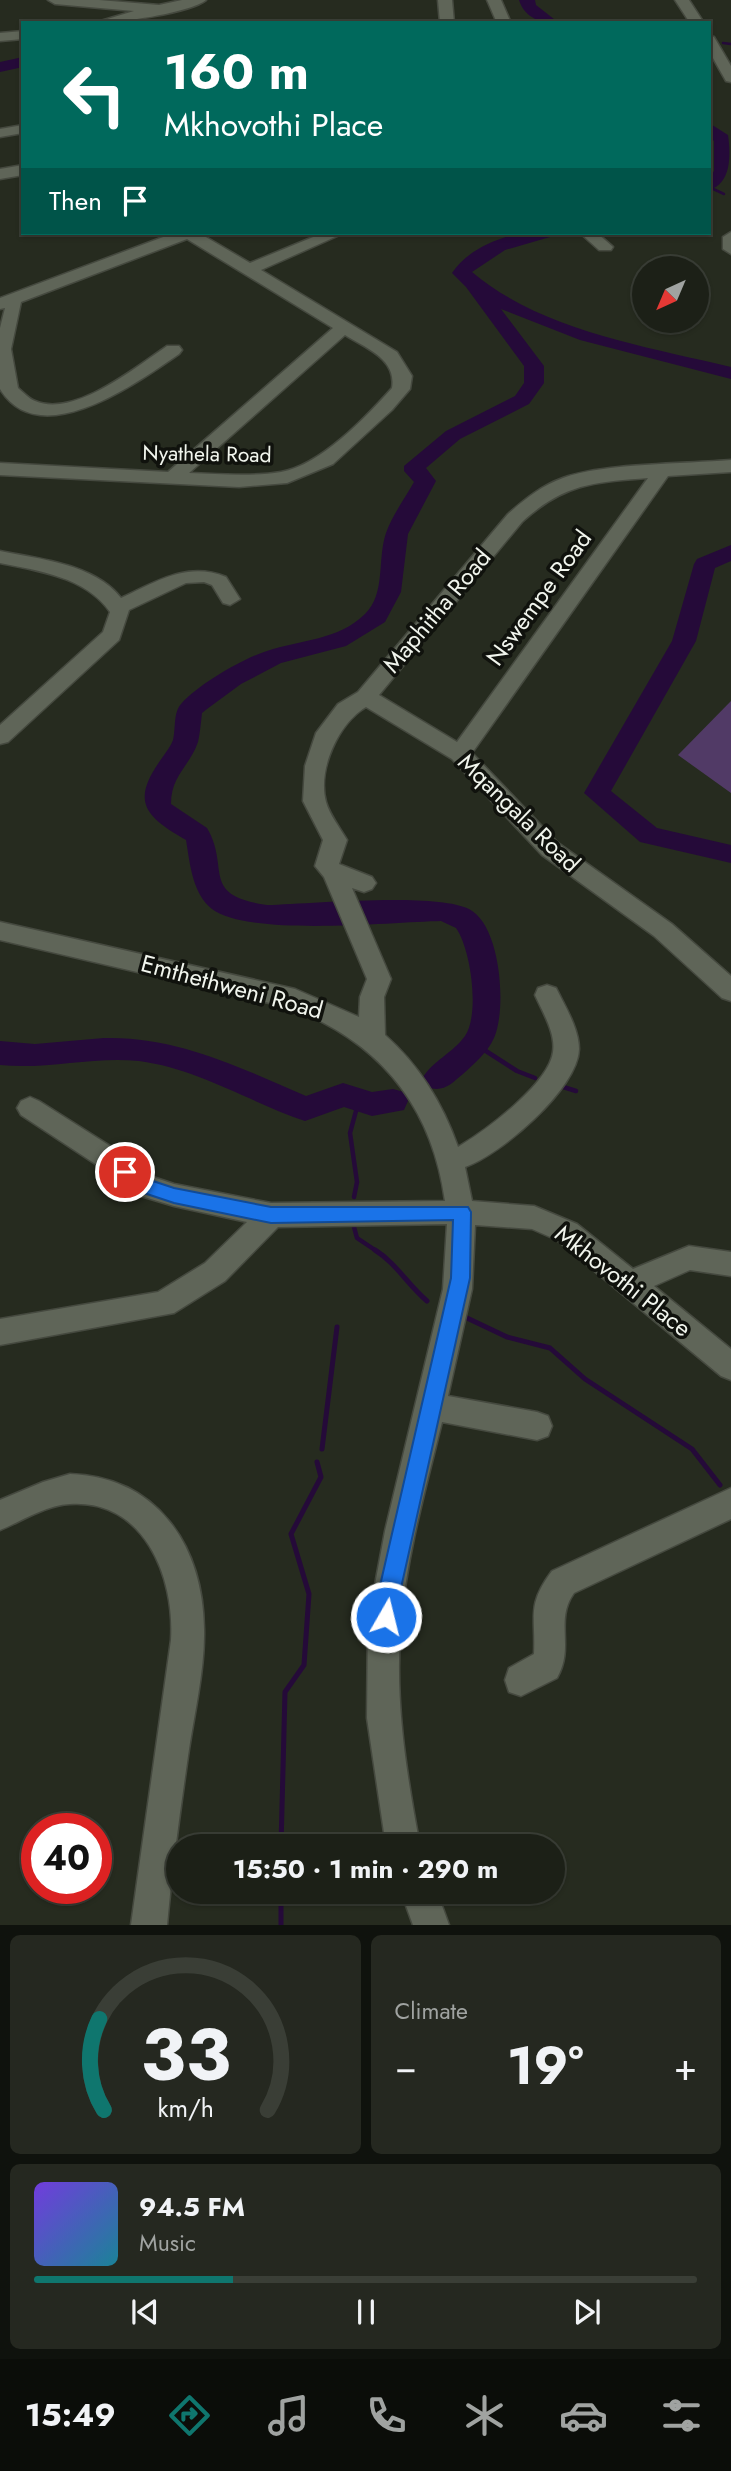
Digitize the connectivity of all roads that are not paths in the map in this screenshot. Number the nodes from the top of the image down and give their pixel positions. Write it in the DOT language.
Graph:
graph roads {
  1 [pos="55,0"];
  2 [pos="199,0"];
  3 [pos="445,0"];
  4 [pos="494,0"];
  5 [pos="673,0"];
  6 [pos="682,0"];
  7 [pos="165,10"];
  8 [pos="111,21"];
  9 [pos="447,21"];
  10 [pos="503,21"];
  11 [pos="687,21"];
  12 [pos="696,21"];
  13 [pos="21,35"];
  14 [pos="0,37"];
  15 [pos="711,43"];
  16 [pos="711,57"];
  17 [pos="731,78"];
  18 [pos="731,84"];
  19 [pos="21,129"];
  20 [pos="0,133"];
  21 [pos="21,170"];
  22 [pos="0,174"];
  23 [pos="183,235"];
  24 [pos="191,235"];
  25 [pos="331,235"];
  26 [pos="731,237"];
  27 [pos="731,249"];
  28 [pos="250,269"];
  29 [pos="7,302"];
  30 [pos="345,326"];
  31 [pos="1,347"];
  32 [pos="173,350"];
  33 [pos="731,466"];
  34 [pos="0,469"];
  35 [pos="661,473"];
  36 [pos="172,478"];
  37 [pos="0,557"];
  38 [pos="230,599"];
  39 [pos="117,607"];
  40 [pos="366,697"];
  41 [pos="0,737"];
  42 [pos="460,754"];
  43 [pos="334,873"];
  44 [pos="364,883"];
  45 [pos="0,931"];
  46 [pos="731,991"];
  47 [pos="547,995"];
  48 [pos="372,1038"];
  49 [pos="30,1108"];
  50 [pos="451,1161"];
  51 [pos="462,1212"];
  52 [pos="271,1215"];
  53 [pos="731,1264"];
  54 [pos="632,1283"];
  55 [pos="0,1332"];
  56 [pos="731,1367"];
  57 [pos="431,1406"];
  58 [pos="537,1426"];
  59 [pos="731,1503"];
  60 [pos="0,1515"];
  61 [pos="521,1681"];
  62 [pos="401,1834"];
  63 [pos="423,1904"];
  64 [pos="149,1925"];
  65 [pos="431,1925"];
  1 -- 7 [label="street"];
  2 -- 7 [label="street"];
  3 -- 9 [label="street"];
  4 -- 10 [label="street"];
  5 -- 11 [label="street"];
  6 -- 12 [label="street"];
  7 -- 8 [label="street"];
  13 -- 14 [label="street"];
  15 -- 17 [label="street"];
  16 -- 18 [label="street"];
  19 -- 20 [label="street"];
  21 -- 22 [label="street"];
  23 -- 29 [label="street"];
  24 -- 28 [label="street, Nyathela Road"];
  25 -- 28 [label="street"];
  26 -- 27 [label="street"];
  28 -- 30 [label="street, Nyathela Road"];
  29 -- 31 [label="street"];
  30 -- 36 [label="street"];
  30 -- 36 [label="street, Nyathela Road"];
  31 -- 32 [label="street"];
  33 -- 35 [label="street, Maphitha Road"];
  34 -- 36 [label="street, Nyathela Road"];
  35 -- 40 [label="street, Maphitha Road"];
  35 -- 42 [label="street, Nswempe Road"];
  37 -- 39 [label="street"];
  38 -- 39 [label="street"];
  39 -- 41 [label="street"];
  40 -- 42 [label="street, Mqangala Road"];
  40 -- 43 [label="street, Maphitha Road"];
  42 -- 46 [label="street, Mqangala Road"];
  43 -- 44 [label="street"];
  43 -- 48 [label="street"];
  45 -- 48 [label="street, Emthethweni Road"];
  47 -- 50 [label="street"];
  48 -- 50 [label="street, Emthethweni Road"];
  49 -- 52 [label="street, Mkhovothi Place"];
  50 -- 51 [label="street, Emthethweni Road"];
  51 -- 52 [label="street, Mkhovothi Place"];
  51 -- 54 [label="street, Mkhovothi Place"];
  51 -- 57 [label="street, Emthethweni Road"];
  52 -- 55 [label="street"];
  53 -- 54 [label="street"];
  54 -- 56 [label="street, Mkhovothi Place"];
  57 -- 58 [label="street"];
  57 -- 62 [label="street, Emthethweni Road"];
  59 -- 61 [label="street"];
  60 -- 64 [label="street"];
  63 -- 65 [label="street"];
}
